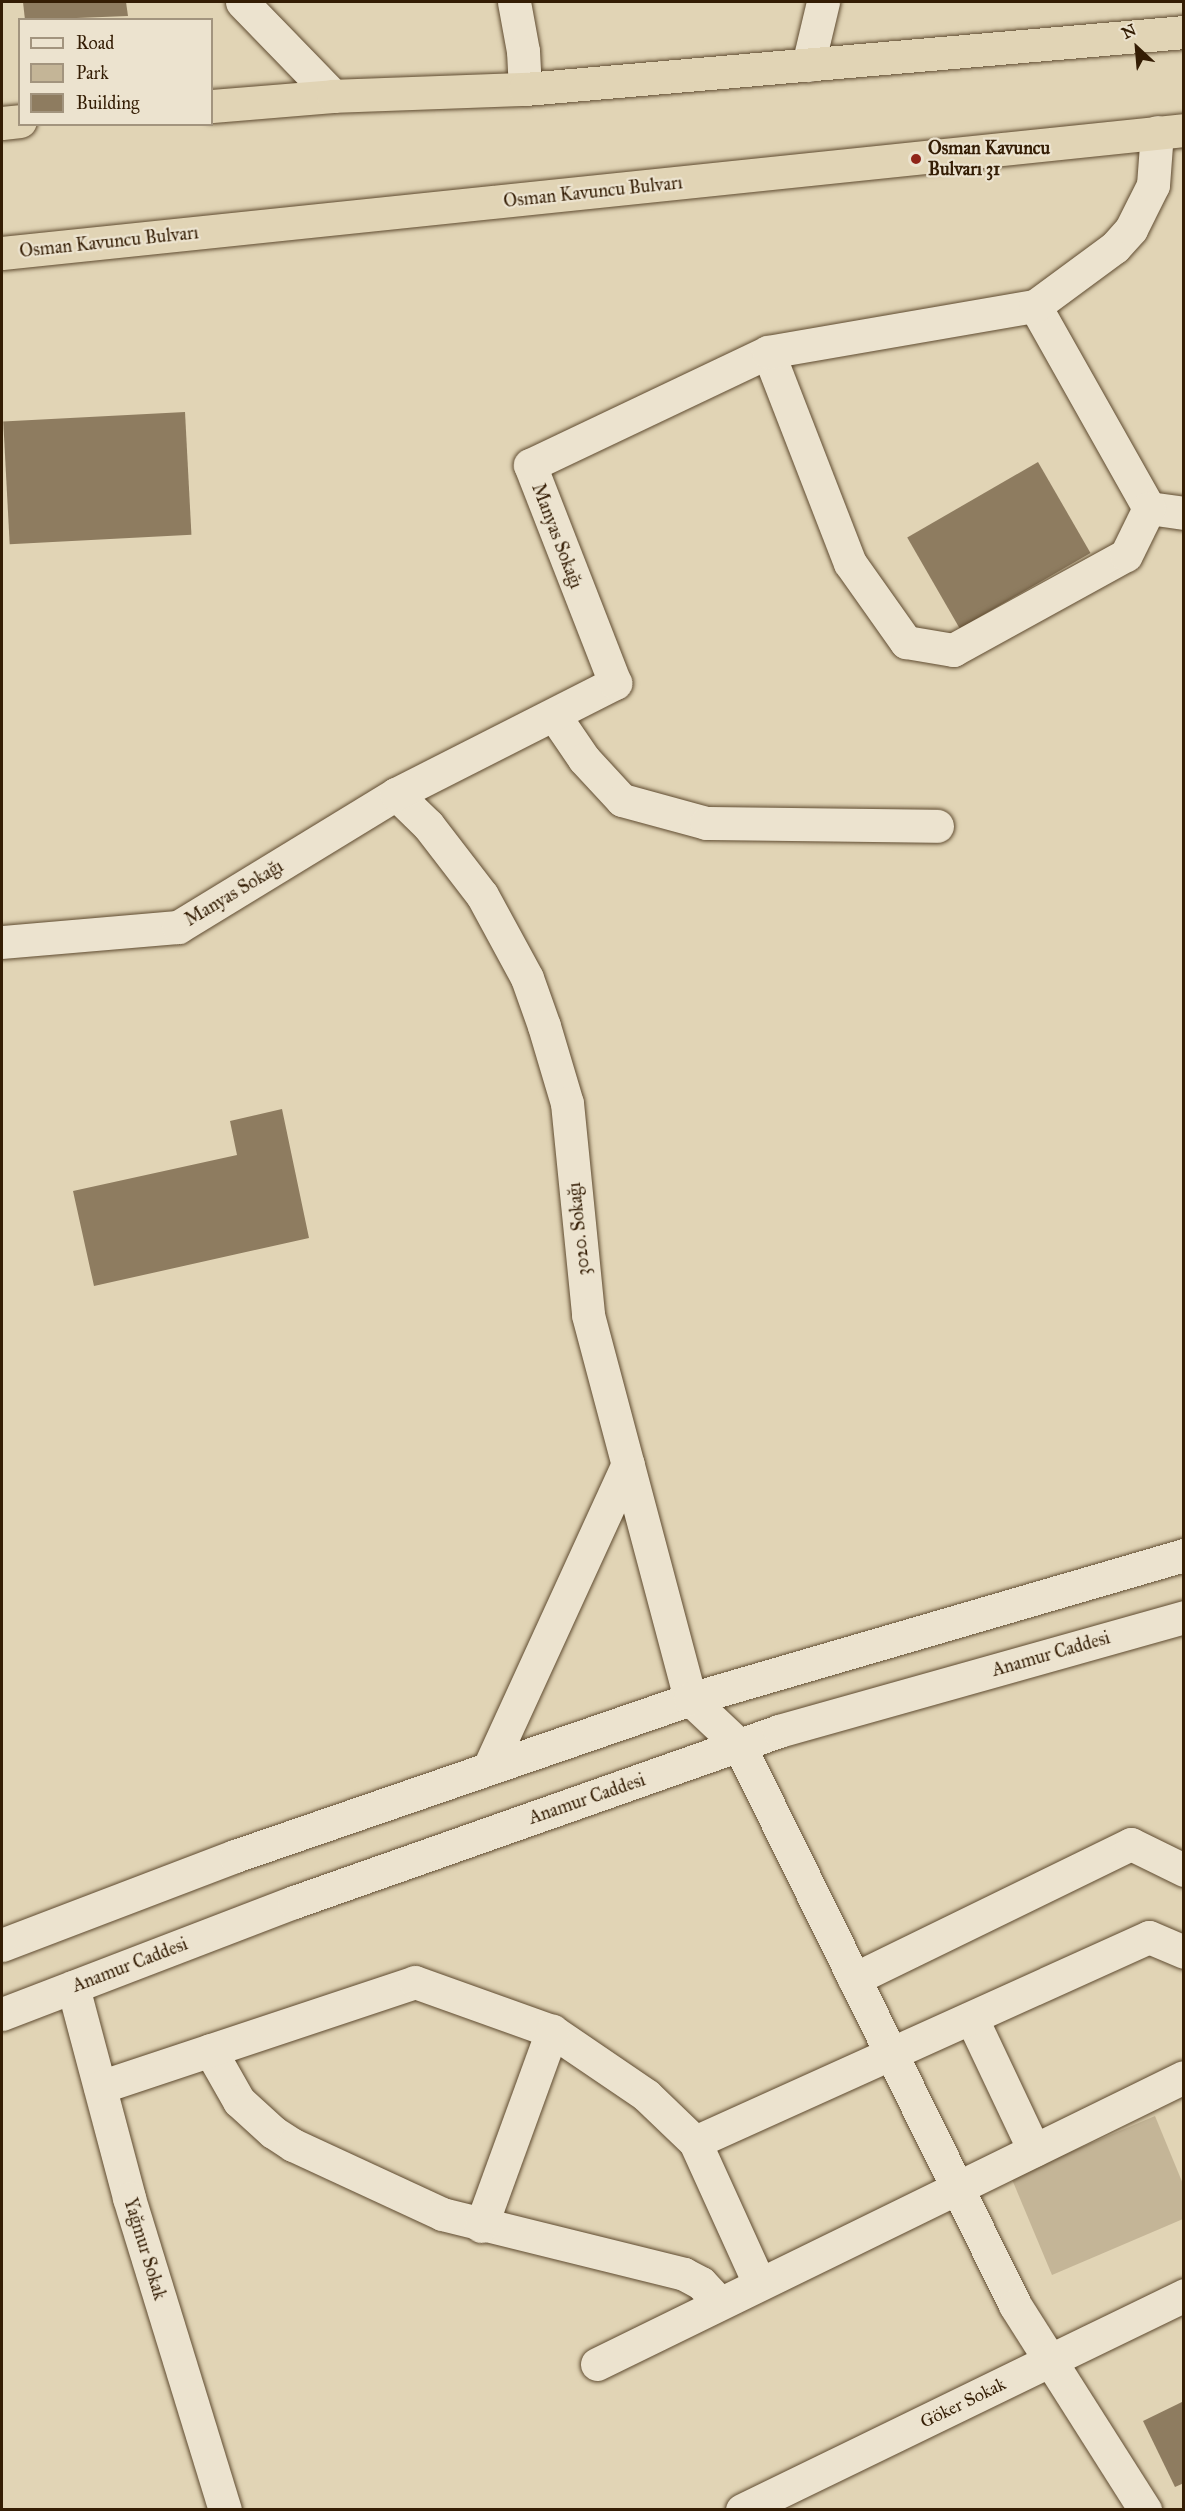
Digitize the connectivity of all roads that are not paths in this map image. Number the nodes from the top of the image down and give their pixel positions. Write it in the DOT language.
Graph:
graph roads {
  1 [pos="242,2"];
  2 [pos="514,2"];
  3 [pos="823,2"];
  4 [pos="1184,32"];
  5 [pos="808,65"];
  6 [pos="525,88"];
  7 [pos="333,96"];
  8 [pos="213,106"];
  9 [pos="18,121"];
  10 [pos="2,123"];
  11 [pos="1170,131"];
  12 [pos="2,253"];
  13 [pos="1035,306"];
  14 [pos="768,352"];
  15 [pos="1149,508"];
  16 [pos="1184,513"];
  17 [pos="554,715"];
  18 [pos="396,794"];
  19 [pos="937,826"];
  20 [pos="2,942"];
  21 [pos="628,1464"];
  22 [pos="1184,1555"];
  23 [pos="1184,1617"];
  24 [pos="690,1699"];
  25 [pos="739,1745"];
  26 [pos="490,1765"];
  27 [pos="1184,1870"];
  28 [pos="2,1945"];
  29 [pos="1184,1952"];
  30 [pos="854,1978"];
  31 [pos="73,1987"];
  32 [pos="2,2014"];
  33 [pos="972,2019"];
  34 [pos="552,2031"];
  35 [pos="210,2050"];
  36 [pos="892,2056"];
  37 [pos="1184,2077"];
  38 [pos="100,2087"];
  39 [pos="695,2142"];
  40 [pos="1034,2150"];
  41 [pos="957,2187"];
  42 [pos="481,2226"];
  43 [pos="759,2283"];
  44 [pos="1184,2295"];
  45 [pos="719,2302"];
  46 [pos="1048,2362"];
  47 [pos="597,2364"];
  48 [pos="225,2510"];
  49 [pos="742,2510"];
  50 [pos="1145,2510"];
  1 -- 7 [label="street"];
  2 -- 6 [label="street"];
  3 -- 5 [label="street"];
  4 -- 5 [label="highway"];
  5 -- 6 [label="highway"];
  6 -- 7 [label="highway"];
  7 -- 8 [label="highway"];
  9 -- 10 [label="highway"];
  11 -- 12 [label="highway, Osman Kavuncu Bulvarı"];
  11 -- 13 [label="street, Manyas Sokağı"];
  13 -- 14 [label="street, Manyas Sokağı"];
  13 -- 15 [label="street"];
  14 -- 15 [label="street"];
  14 -- 17 [label="street, Manyas Sokağı"];
  15 -- 16 [label="street"];
  17 -- 18 [label="street, Manyas Sokağı"];
  17 -- 19 [label="street"];
  18 -- 20 [label="street, Manyas Sokağı"];
  18 -- 21 [label="street, 3020. Sokağı"];
  21 -- 24 [label="street, 3020. Sokağı"];
  21 -- 26 [label="street"];
  22 -- 24 [label="street"];
  23 -- 25 [label="street, Anamur Caddesi"];
  24 -- 25 [label="street"];
  24 -- 26 [label="street"];
  25 -- 30 [label="street"];
  25 -- 31 [label="street, Anamur Caddesi"];
  26 -- 28 [label="street"];
  27 -- 30 [label="street"];
  29 -- 33 [label="street"];
  30 -- 36 [label="street"];
  31 -- 32 [label="street, Anamur Caddesi"];
  31 -- 38 [label="street, Yağmur Sokak"];
  33 -- 36 [label="street"];
  33 -- 40 [label="street"];
  34 -- 35 [label="street"];
  34 -- 39 [label="street"];
  34 -- 42 [label="street"];
  35 -- 38 [label="street"];
  35 -- 42 [label="street"];
  36 -- 39 [label="street"];
  36 -- 41 [label="street"];
  37 -- 40 [label="street"];
  38 -- 48 [label="street, Yağmur Sokak"];
  39 -- 43 [label="street"];
  40 -- 41 [label="street"];
  41 -- 43 [label="street"];
  41 -- 46 [label="street"];
  42 -- 45 [label="street"];
  43 -- 45 [label="street"];
  44 -- 46 [label="street, Göker Sokak"];
  45 -- 47 [label="street"];
  46 -- 49 [label="street, Göker Sokak"];
  46 -- 50 [label="street"];
}
